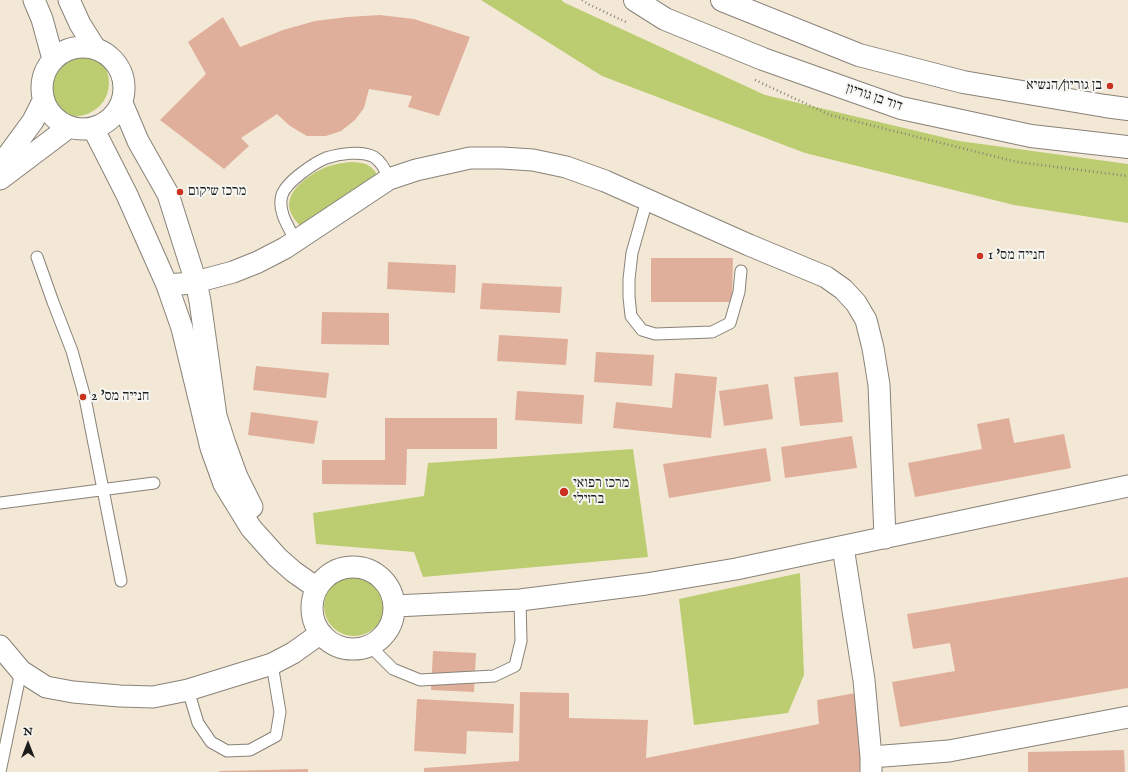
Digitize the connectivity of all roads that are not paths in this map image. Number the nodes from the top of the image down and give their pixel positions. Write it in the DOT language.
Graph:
graph roads {
  1 [pos="34,0"];
  2 [pos="69,0"];
  3 [pos="635,0"];
  4 [pos="722,0"];
  5 [pos="95,48"];
  6 [pos="53,59"];
  7 [pos="43,101"];
  8 [pos="122,103"];
  9 [pos="1128,109"];
  10 [pos="69,127"];
  11 [pos="92,128"];
  12 [pos="1128,147"];
  13 [pos="0,166"];
  14 [pos="0,179"];
  15 [pos="389,180"];
  16 [pos="647,200"];
  17 [pos="296,241"];
  18 [pos="37,257"];
  19 [pos="742,272"];
  20 [pos="196,282"];
  21 [pos="168,285"];
  22 [pos="154,483"];
  23 [pos="1128,486"];
  24 [pos="103,490"];
  25 [pos="0,503"];
  26 [pos="885,538"];
  27 [pos="843,547"];
  28 [pos="277,557"];
  29 [pos="121,581"];
  30 [pos="317,588"];
  31 [pos="520,600"];
  32 [pos="395,606"];
  33 [pos="320,633"];
  34 [pos="0,646"];
  35 [pos="370,646"];
  36 [pos="272,664"];
  37 [pos="21,671"];
  38 [pos="188,690"];
  39 [pos="1128,717"];
  40 [pos="871,765"];
  41 [pos="0,772"];
  1 -- 6 [label="street"];
  2 -- 5 [label="street"];
  3 -- 12 [label="main road, דוד בן גוריון"];
  4 -- 9 [label="main road"];
  5 -- 6 [label="street"];
  5 -- 8 [label="street"];
  6 -- 7 [label="street"];
  7 -- 10 [label="street"];
  7 -- 13 [label="street"];
  8 -- 11 [label="street"];
  8 -- 20 [label="street"];
  10 -- 11 [label="street"];
  10 -- 14 [label="street"];
  11 -- 21 [label="street"];
  15 -- 16 [label="street"];
  15 -- 17 [label="street"];
  15 -- 17 [label="lane"];
  16 -- 19 [label="lane"];
  16 -- 26 [label="street"];
  17 -- 20 [label="street"];
  18 -- 24 [label="lane"];
  20 -- 21 [label="street"];
  20 -- 28 [label="street"];
  21 -- 28 [label="street"];
  22 -- 24 [label="lane"];
  23 -- 26 [label="street"];
  24 -- 25 [label="lane"];
  24 -- 29 [label="lane"];
  26 -- 27 [label="street"];
  27 -- 31 [label="street"];
  27 -- 40 [label="street"];
  28 -- 30 [label="street"];
  30 -- 32 [label="street"];
  30 -- 33 [label="street"];
  31 -- 32 [label="street"];
  31 -- 35 [label="lane"];
  32 -- 35 [label="street"];
  33 -- 35 [label="street"];
  33 -- 36 [label="street"];
  34 -- 37 [label="street"];
  36 -- 38 [label="street"];
  36 -- 38 [label="lane"];
  37 -- 38 [label="street"];
  37 -- 41 [label="lane"];
  39 -- 40 [label="street"];
}
